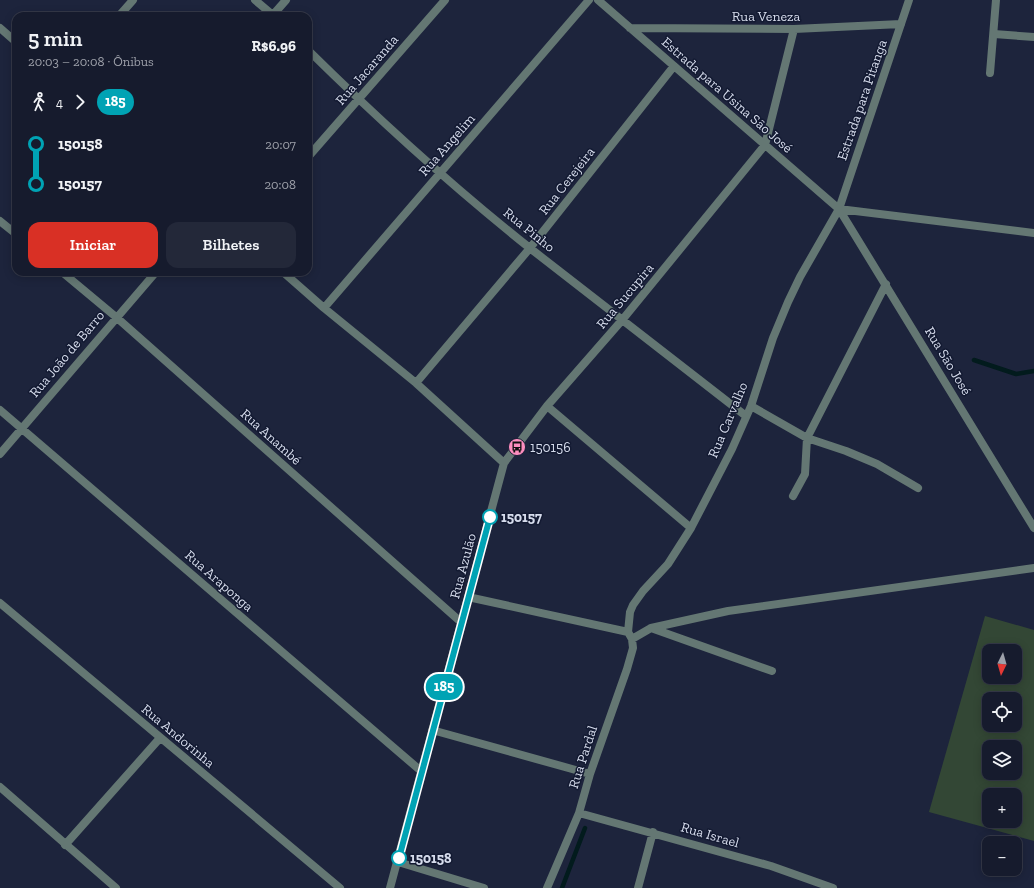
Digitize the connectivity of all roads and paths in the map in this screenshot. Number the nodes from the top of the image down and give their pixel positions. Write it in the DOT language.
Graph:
graph roads {
  1 [pos="133,0"];
  2 [pos="255,0"];
  3 [pos="286,0"];
  4 [pos="445,0"];
  5 [pos="590,0"];
  6 [pos="598,0"];
  7 [pos="909,0"];
  8 [pos="996,0"];
  9 [pos="122,12"];
  10 [pos="268,12"];
  11 [pos="276,12"];
  12 [pos="901,24"];
  13 [pos="0,28"];
  14 [pos="630,28"];
  15 [pos="794,29"];
  16 [pos="994,34"];
  17 [pos="1034,37"];
  18 [pos="12,38"];
  19 [pos="312,54"];
  20 [pos="674,66"];
  21 [pos="990,73"];
  22 [pos="358,100"];
  23 [pos="765,145"];
  24 [pos="312,152"];
  25 [pos="440,173"];
  26 [pos="839,209"];
  27 [pos="0,221"];
  28 [pos="12,231"];
  29 [pos="1034,232"];
  30 [pos="530,248"];
  31 [pos="67,276"];
  32 [pos="152,276"];
  33 [pos="288,276"];
  34 [pos="886,284"];
  35 [pos="324,308"];
  36 [pos="116,317"];
  37 [pos="623,319"];
  38 [pos="416,383"];
  39 [pos="547,406"];
  40 [pos="750,406"];
  41 [pos="0,410"];
  42 [pos="746,416"];
  43 [pos="22,429"];
  44 [pos="807,438"];
  45 [pos="0,454"];
  46 [pos="504,463"];
  47 [pos="918,488"];
  48 [pos="793,496"];
  49 [pos="691,528"];
  50 [pos="1034,528"];
  51 [pos="1034,568"];
  52 [pos="468,597"];
  53 [pos="0,603"];
  54 [pos="462,623"];
  55 [pos="650,628"];
  56 [pos="630,635"];
  57 [pos="772,671"];
  58 [pos="432,730"];
  59 [pos="160,738"];
  60 [pos="421,771"];
  61 [pos="590,774"];
  62 [pos="0,787"];
  63 [pos="579,813"];
  64 [pos="653,832"];
  65 [pos="65,845"];
  66 [pos="398,862"];
  67 [pos="116,888"];
  68 [pos="340,888"];
  69 [pos="390,888"];
  70 [pos="484,888"];
  71 [pos="547,888"];
  72 [pos="638,888"];
  73 [pos="833,888"];
  1 -- 9 [label="street"];
  2 -- 10 [label="street"];
  3 -- 11 [label="street"];
  4 -- 22 [label="street, Rua Jacaranda"];
  5 -- 25 [label="street, Rua Angelim"];
  6 -- 14 [label="street, Estrada para Usina São José"];
  7 -- 12 [label="street, Estrada para Pitanga"];
  8 -- 16 [label="street"];
  12 -- 15 [label="street, Rua Veneza"];
  12 -- 26 [label="street, Estrada para Pitanga"];
  13 -- 18 [label="street"];
  14 -- 15 [label="street, Rua Veneza"];
  14 -- 20 [label="street, Estrada para Usina São José"];
  15 -- 23 [label="street"];
  16 -- 17 [label="street"];
  16 -- 21 [label="street"];
  19 -- 22 [label="street, Rua Pinho"];
  20 -- 23 [label="street, Estrada para Usina São José"];
  20 -- 30 [label="street, Rua Cerejeira"];
  22 -- 24 [label="street, Rua Jacaranda"];
  22 -- 25 [label="street, Rua Pinho"];
  23 -- 26 [label="street, Estrada para Usina São José"];
  23 -- 37 [label="street, Rua Sucupira"];
  25 -- 30 [label="street, Rua Pinho"];
  25 -- 35 [label="street, Rua Angelim"];
  26 -- 29 [label="street"];
  26 -- 34 [label="street, Rua São José"];
  26 -- 40 [label="street, Rua Carvalho"];
  27 -- 28 [label="street"];
  30 -- 37 [label="street, Rua Pinho"];
  30 -- 38 [label="street, Rua Cerejeira"];
  31 -- 36 [label="street, Rua Anambé"];
  32 -- 36 [label="street, Rua João de Barro"];
  33 -- 35 [label="street"];
  34 -- 44 [label="street"];
  34 -- 50 [label="street, Rua São José"];
  35 -- 38 [label="street"];
  36 -- 43 [label="street, Rua João de Barro"];
  36 -- 54 [label="street, Rua Anambé"];
  37 -- 39 [label="street, Rua Sucupira"];
  37 -- 42 [label="street, Rua Pinho"];
  38 -- 46 [label="street"];
  39 -- 46 [label="street, Rua Sucupira"];
  39 -- 49 [label="street"];
  40 -- 42 [label="street, Rua Carvalho"];
  40 -- 44 [label="street"];
  41 -- 43 [label="street, Rua Araponga"];
  42 -- 49 [label="street, Rua Carvalho"];
  43 -- 45 [label="street, Rua João de Barro"];
  43 -- 60 [label="street, Rua Araponga"];
  44 -- 47 [label="street"];
  44 -- 48 [label="street"];
  46 -- 52 [label="street, Rua Azulão"];
  49 -- 56 [label="street, Rua Carvalho"];
  51 -- 55 [label="street"];
  52 -- 54 [label="street, Rua Azulão"];
  52 -- 56 [label="street"];
  53 -- 59 [label="street, Rua Andorinha"];
  54 -- 58 [label="street, Rua Azulão"];
  55 -- 56 [label="street"];
  55 -- 57 [label="street"];
  56 -- 61 [label="street, Rua Pardal"];
  58 -- 60 [label="street, Rua Azulão"];
  58 -- 61 [label="street"];
  59 -- 65 [label="street"];
  59 -- 68 [label="street, Rua Andorinha"];
  60 -- 66 [label="street, Rua Azulão"];
  61 -- 63 [label="street, Rua Pardal"];
  62 -- 65 [label="street"];
  63 -- 64 [label="street, Rua Israel"];
  63 -- 71 [label="street, Rua Pardal"];
  64 -- 72 [label="street"];
  64 -- 73 [label="street, Rua Israel"];
  65 -- 67 [label="street"];
  66 -- 69 [label="street, Rua Azulão"];
  66 -- 70 [label="street"];
}
